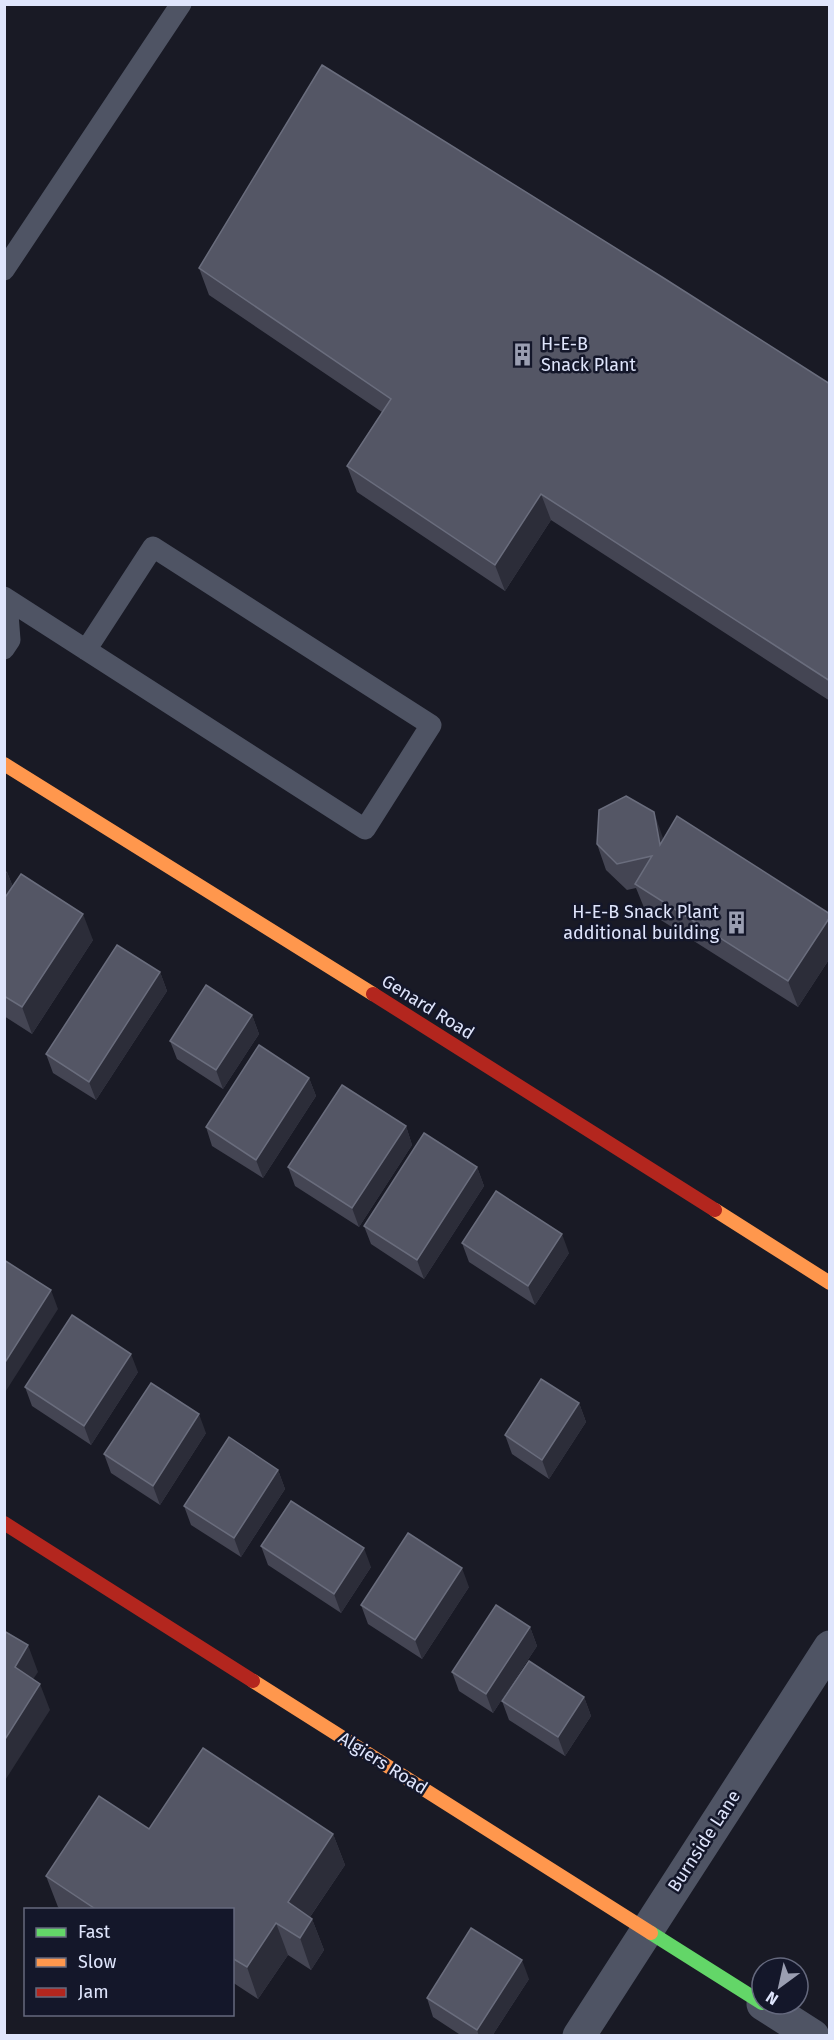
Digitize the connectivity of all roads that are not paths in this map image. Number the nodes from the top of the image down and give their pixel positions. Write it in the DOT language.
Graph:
graph roads {
  1 [pos="181,4"];
  2 [pos="4,270"];
  3 [pos="8,607"];
  4 [pos="4,649"];
  5 [pos="86,650"];
  6 [pos="4,764"];
  7 [pos="830,1283"];
  8 [pos="4,1523"];
  9 [pos="830,1647"];
  10 [pos="646,1931"];
  11 [pos="750,1996"];
  12 [pos="782,2016"];
  13 [pos="579,2036"];
  14 [pos="813,2036"];
  1 -- 2 [label="lane"];
  3 -- 4 [label="lane"];
  3 -- 5 [label="lane"];
  5 -- 5 [label="lane"];
  6 -- 7 [label="street, Genard Road"];
  8 -- 10 [label="street, Algiers Road"];
  9 -- 10 [label="street, Burnside Lane"];
  10 -- 11 [label="street, Algiers Road"];
  10 -- 13 [label="street, Burnside Lane"];
  12 -- 14 [label="street, Algiers Road"];
}
